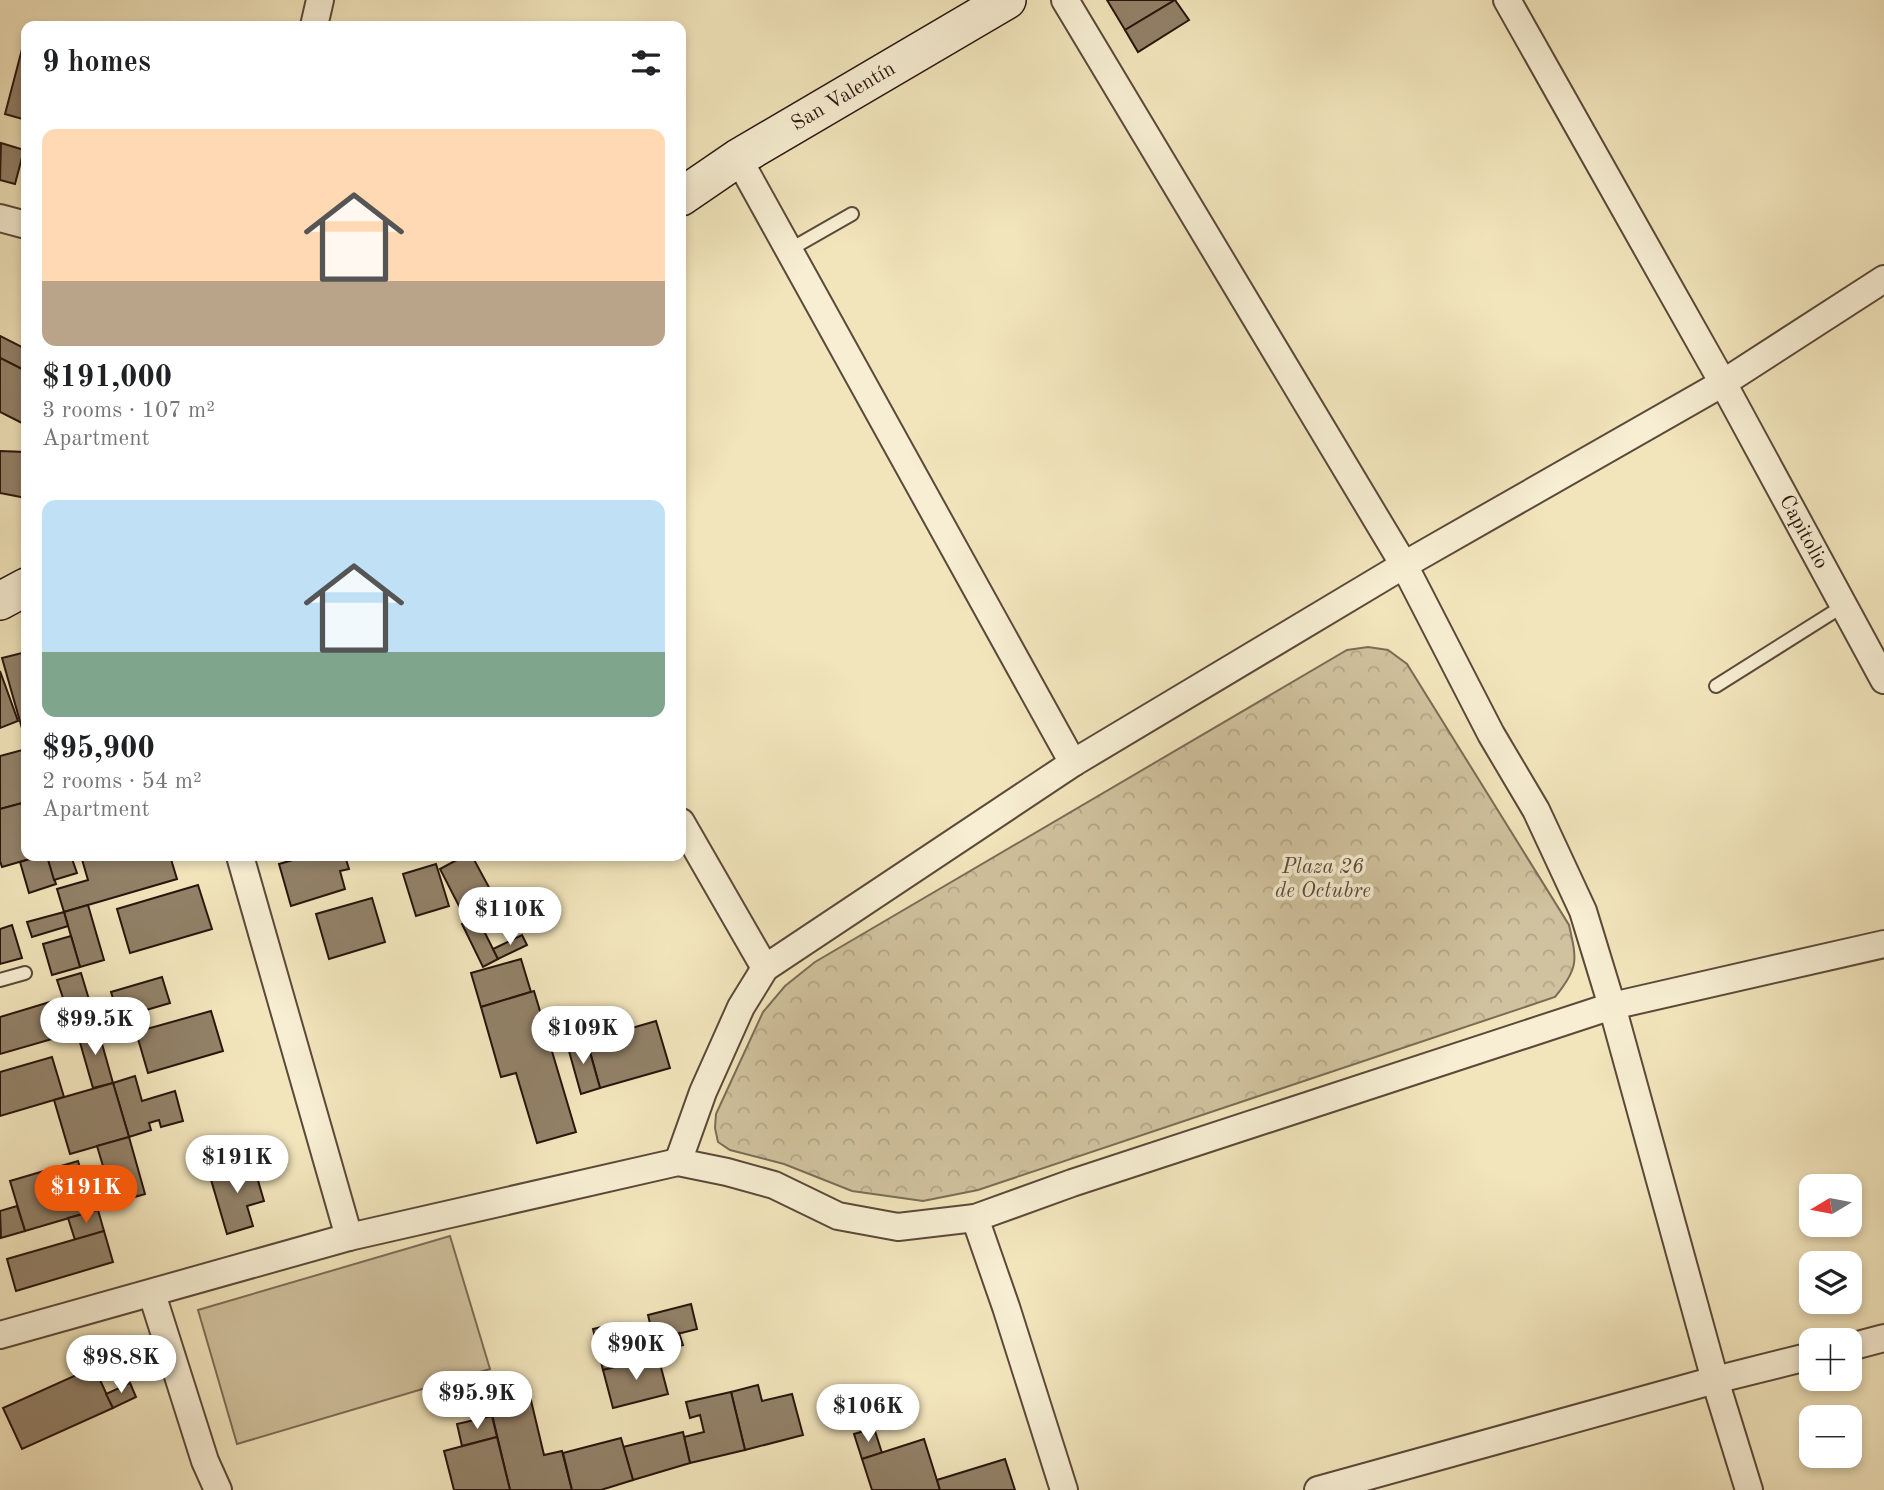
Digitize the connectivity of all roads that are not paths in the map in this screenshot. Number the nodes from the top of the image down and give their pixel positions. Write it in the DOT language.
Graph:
graph roads {
  1 [pos="320,0"];
  2 [pos="1007,0"];
  3 [pos="1065,0"];
  4 [pos="1507,0"];
  5 [pos="315,21"];
  6 [pos="738,158"];
  7 [pos="686,194"];
  8 [pos="852,214"];
  9 [pos="0,218"];
  10 [pos="21,224"];
  11 [pos="789,250"];
  12 [pos="1884,279"];
  13 [pos="1723,383"];
  14 [pos="1404,565"];
  15 [pos="21,590"];
  16 [pos="0,601"];
  17 [pos="1843,606"];
  18 [pos="1884,680"];
  19 [pos="1716,686"];
  20 [pos="1073,762"];
  21 [pos="686,831"];
  22 [pos="241,861"];
  23 [pos="1884,944"];
  24 [pos="765,968"];
  25 [pos="25,973"];
  26 [pos="0,980"];
  27 [pos="1612,1006"];
  28 [pos="678,1162"];
  29 [pos="975,1218"];
  30 [pos="349,1237"];
  31 [pos="152,1294"];
  32 [pos="0,1335"];
  33 [pos="1884,1338"];
  34 [pos="1862,1344"];
  35 [pos="1799,1359"];
  36 [pos="1714,1380"];
  37 [pos="218,1490"];
  38 [pos="1064,1490"];
  39 [pos="1318,1490"];
  40 [pos="1749,1490"];
  1 -- 5 [label="street"];
  2 -- 6 [label="main road, San Valentín"];
  3 -- 14 [label="street"];
  4 -- 13 [label="street, Capitolio"];
  6 -- 7 [label="main road, San Valentín"];
  6 -- 11 [label="street"];
  8 -- 11 [label="lane"];
  9 -- 10 [label="street"];
  11 -- 20 [label="street"];
  12 -- 13 [label="street"];
  13 -- 14 [label="street"];
  13 -- 17 [label="street, Capitolio"];
  14 -- 20 [label="street"];
  14 -- 27 [label="street"];
  15 -- 16 [label="main road"];
  17 -- 18 [label="street, Capitolio"];
  17 -- 19 [label="lane"];
  20 -- 24 [label="street"];
  21 -- 24 [label="street"];
  22 -- 30 [label="street"];
  23 -- 27 [label="street"];
  24 -- 28 [label="street"];
  25 -- 26 [label="lane"];
  27 -- 29 [label="street"];
  27 -- 36 [label="street"];
  28 -- 29 [label="street"];
  28 -- 30 [label="street"];
  29 -- 38 [label="street"];
  30 -- 31 [label="street"];
  31 -- 32 [label="street"];
  31 -- 37 [label="street"];
  33 -- 34 [label="street"];
  35 -- 36 [label="street"];
  36 -- 39 [label="street"];
  36 -- 40 [label="street"];
}
